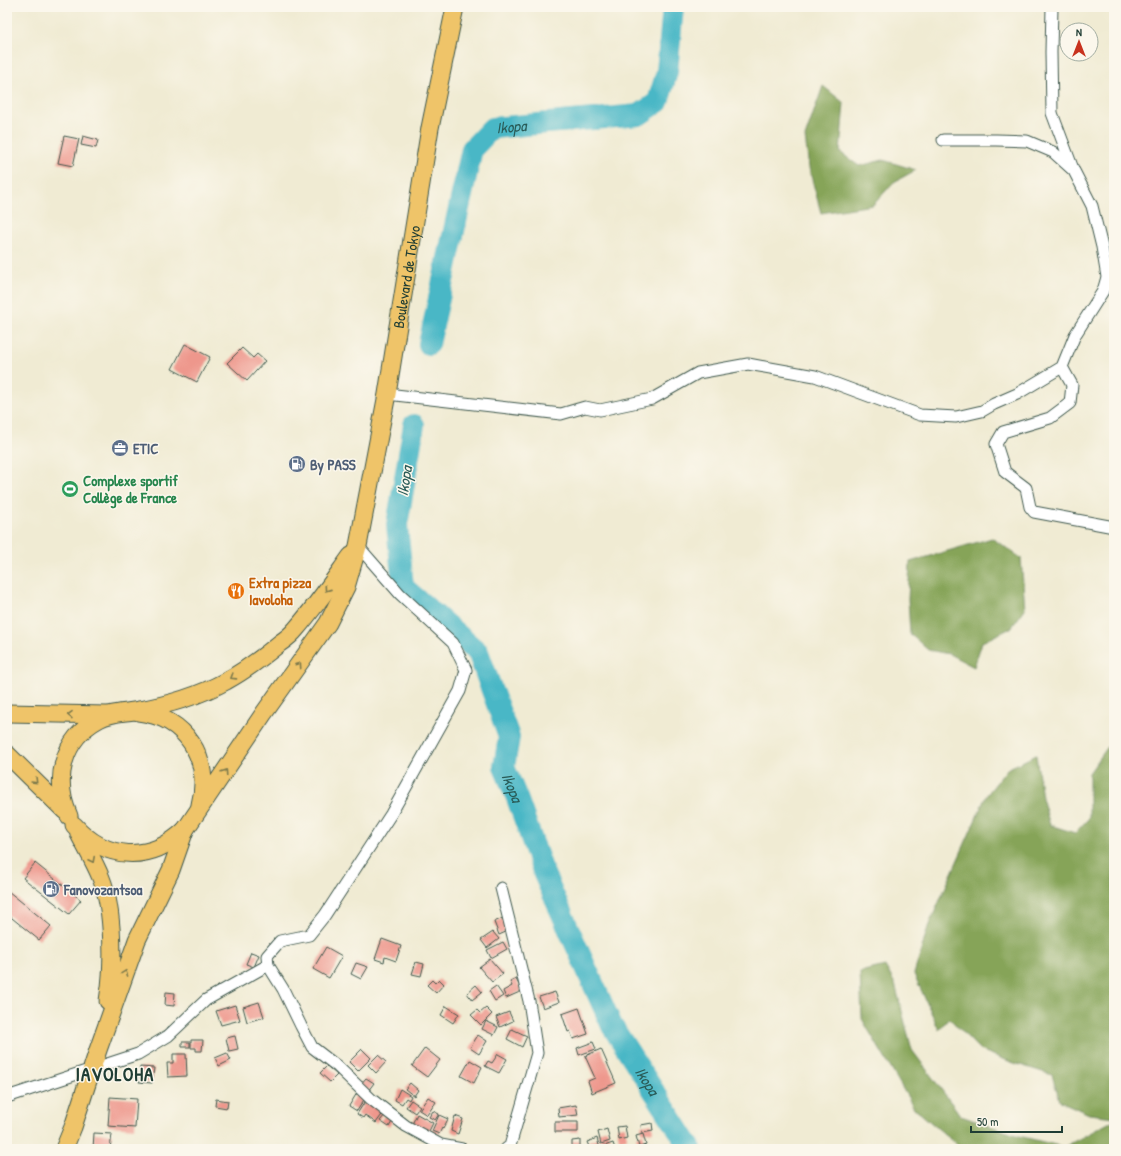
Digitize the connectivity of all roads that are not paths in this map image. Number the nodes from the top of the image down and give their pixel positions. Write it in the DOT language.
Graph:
graph roads {
  1 [pos="455,7"];
  2 [pos="1052,7"];
  3 [pos="943,140"];
  4 [pos="1074,171"];
  5 [pos="1062,367"];
  6 [pos="387,394"];
  7 [pos="1114,527"];
  8 [pos="358,546"];
  9 [pos="133,711"];
  10 [pos="7,713"];
  11 [pos="109,715"];
  12 [pos="7,754"];
  13 [pos="195,816"];
  14 [pos="71,820"];
  15 [pos="185,830"];
  16 [pos="501,888"];
  17 [pos="268,965"];
  18 [pos="98,1050"];
  19 [pos="93,1069"];
  20 [pos="7,1098"];
  21 [pos="64,1149"];
  22 [pos="462,1149"];
  23 [pos="506,1149"];
  1 -- 6 [label="main road, Boulevard de Tokyo"];
  2 -- 4 [label="street"];
  3 -- 4 [label="street"];
  4 -- 5 [label="street"];
  5 -- 6 [label="street"];
  5 -- 7 [label="street"];
  6 -- 8 [label="main road, Boulevard de Tokyo"];
  8 -- 9 [label="main road, one-way"];
  13 -- 8 [label="main road, Boulevard de Tokyo, one-way"];
  8 -- 17 [label="street"];
  9 -- 11 [label="main road"];
  9 -- 13 [label="main road"];
  11 -- 10 [label="main road, one-way"];
  11 -- 14 [label="main road"];
  12 -- 14 [label="main road, one-way"];
  13 -- 15 [label="main road"];
  14 -- 15 [label="main road"];
  14 -- 18 [label="main road, one-way"];
  18 -- 15 [label="main road, one-way"];
  16 -- 23 [label="street"];
  17 -- 19 [label="street"];
  17 -- 22 [label="street"];
  18 -- 19 [label="main road"];
  19 -- 20 [label="street"];
  19 -- 21 [label="main road"];
}
